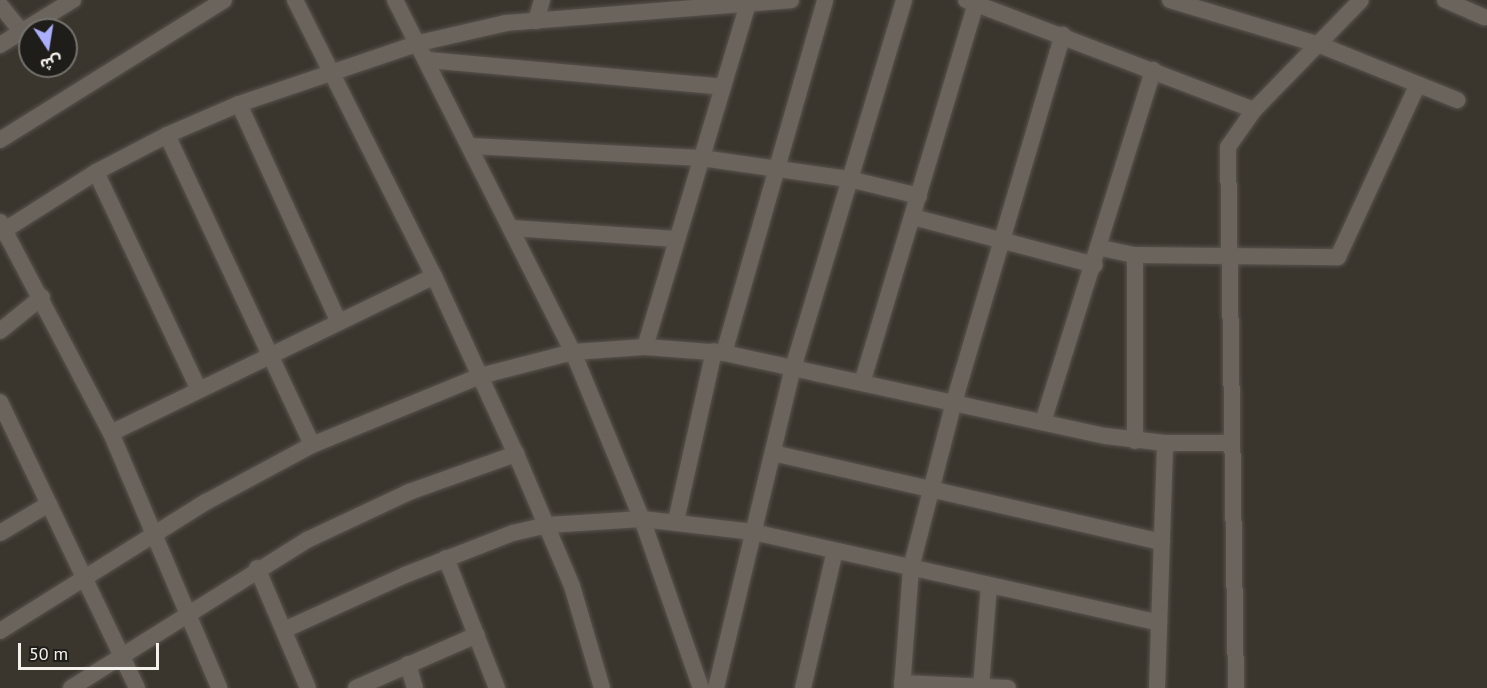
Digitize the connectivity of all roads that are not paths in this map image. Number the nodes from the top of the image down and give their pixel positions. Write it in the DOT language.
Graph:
graph roads {
  1 [pos="73,0"];
  2 [pos="224,0"];
  3 [pos="295,0"];
  4 [pos="395,0"];
  5 [pos="542,0"];
  6 [pos="790,0"];
  7 [pos="825,0"];
  8 [pos="904,0"];
  9 [pos="1170,0"];
  10 [pos="1361,0"];
  11 [pos="1445,0"];
  12 [pos="973,1"];
  13 [pos="748,3"];
  14 [pos="0,5"];
  15 [pos="622,8"];
  16 [pos="1484,17"];
  17 [pos="44,18"];
  18 [pos="536,21"];
  19 [pos="18,27"];
  20 [pos="18,34"];
  21 [pos="1063,35"];
  22 [pos="419,43"];
  23 [pos="0,45"];
  24 [pos="1320,45"];
  25 [pos="429,60"];
  26 [pos="333,70"];
  27 [pos="1153,70"];
  28 [pos="1417,86"];
  29 [pos="723,87"];
  30 [pos="1457,100"];
  31 [pos="239,104"];
  32 [pos="1254,110"];
  33 [pos="167,135"];
  34 [pos="0,140"];
  35 [pos="472,146"];
  36 [pos="702,158"];
  37 [pos="777,169"];
  38 [pos="96,172"];
  39 [pos="849,179"];
  40 [pos="919,196"];
  41 [pos="912,217"];
  42 [pos="1,228"];
  43 [pos="512,228"];
  44 [pos="677,239"];
  45 [pos="1001,241"];
  46 [pos="1101,248"];
  47 [pos="1135,255"];
  48 [pos="1230,258"];
  49 [pos="1095,266"];
  50 [pos="434,276"];
  51 [pos="42,297"];
  52 [pos="339,322"];
  53 [pos="0,331"];
  54 [pos="645,347"];
  55 [pos="573,352"];
  56 [pos="719,352"];
  57 [pos="270,356"];
  58 [pos="793,368"];
  59 [pos="480,376"];
  60 [pos="862,382"];
  61 [pos="199,390"];
  62 [pos="0,402"];
  63 [pos="954,402"];
  64 [pos="1043,422"];
  65 [pos="111,433"];
  66 [pos="1135,441"];
  67 [pos="1165,443"];
  68 [pos="1229,443"];
  69 [pos="312,445"];
  70 [pos="773,453"];
  71 [pos="516,454"];
  72 [pos="931,489"];
  73 [pos="50,504"];
  74 [pos="642,519"];
  75 [pos="675,521"];
  76 [pos="548,525"];
  77 [pos="753,532"];
  78 [pos="0,533"];
  79 [pos="155,533"];
  80 [pos="1162,542"];
  81 [pos="835,550"];
  82 [pos="446,558"];
  83 [pos="257,568"];
  84 [pos="911,568"];
  85 [pos="86,579"];
  86 [pos="989,585"];
  87 [pos="190,611"];
  88 [pos="1159,623"];
  89 [pos="284,630"];
  90 [pos="0,631"];
  91 [pos="477,635"];
  92 [pos="123,656"];
  93 [pos="408,664"];
  94 [pos="902,686"];
  95 [pos="981,687"];
  96 [pos="71,688"];
  97 [pos="137,688"];
  98 [pos="219,688"];
  99 [pos="308,688"];
  100 [pos="356,688"];
  101 [pos="415,688"];
  102 [pos="497,688"];
  103 [pos="602,688"];
  104 [pos="701,688"];
  105 [pos="716,688"];
  106 [pos="803,688"];
  107 [pos="1008,688"];
  108 [pos="1157,688"];
  109 [pos="1236,688"];
  1 -- 17 [label="street"];
  2 -- 34 [label="street"];
  3 -- 26 [label="street"];
  4 -- 22 [label="street"];
  5 -- 18 [label="street"];
  6 -- 13 [label="street"];
  7 -- 37 [label="street"];
  8 -- 39 [label="street"];
  9 -- 24 [label="street"];
  10 -- 24 [label="street"];
  11 -- 16 [label="street"];
  12 -- 21 [label="street"];
  12 -- 40 [label="street"];
  13 -- 15 [label="street"];
  13 -- 29 [label="street"];
  14 -- 19 [label="street"];
  15 -- 18 [label="street"];
  18 -- 22 [label="street"];
  20 -- 23 [label="street"];
  21 -- 27 [label="street"];
  21 -- 45 [label="street"];
  22 -- 25 [label="street"];
  22 -- 26 [label="street"];
  24 -- 28 [label="street"];
  24 -- 32 [label="street"];
  25 -- 29 [label="street"];
  25 -- 35 [label="street"];
  26 -- 31 [label="street"];
  26 -- 50 [label="street"];
  27 -- 32 [label="street"];
  27 -- 46 [label="street"];
  28 -- 30 [label="street"];
  28 -- 48 [label="street"];
  29 -- 36 [label="street"];
  31 -- 33 [label="street"];
  31 -- 52 [label="street"];
  32 -- 48 [label="street"];
  33 -- 38 [label="street"];
  33 -- 57 [label="street"];
  35 -- 36 [label="street"];
  35 -- 43 [label="street"];
  36 -- 37 [label="street"];
  36 -- 44 [label="street"];
  37 -- 39 [label="street"];
  37 -- 56 [label="street"];
  38 -- 42 [label="street"];
  38 -- 61 [label="street"];
  39 -- 40 [label="street"];
  39 -- 58 [label="street"];
  40 -- 41 [label="street"];
  41 -- 45 [label="street"];
  41 -- 60 [label="street"];
  42 -- 51 [label="street"];
  43 -- 44 [label="street"];
  43 -- 55 [label="street"];
  44 -- 54 [label="street"];
  45 -- 49 [label="street"];
  45 -- 63 [label="street"];
  46 -- 47 [label="street"];
  46 -- 49 [label="street"];
  47 -- 48 [label="street"];
  47 -- 66 [label="street"];
  48 -- 68 [label="street"];
  49 -- 64 [label="street"];
  50 -- 52 [label="street"];
  50 -- 59 [label="street"];
  51 -- 53 [label="street"];
  51 -- 65 [label="street"];
  52 -- 57 [label="street"];
  54 -- 55 [label="street"];
  54 -- 56 [label="street"];
  55 -- 59 [label="street"];
  55 -- 74 [label="street"];
  56 -- 58 [label="street"];
  56 -- 75 [label="street"];
  57 -- 61 [label="street"];
  57 -- 69 [label="street"];
  58 -- 60 [label="street"];
  58 -- 70 [label="street"];
  59 -- 69 [label="street"];
  59 -- 71 [label="street"];
  60 -- 63 [label="street"];
  61 -- 65 [label="street"];
  62 -- 73 [label="street"];
  63 -- 64 [label="street"];
  63 -- 72 [label="street"];
  64 -- 66 [label="street"];
  65 -- 79 [label="street"];
  66 -- 67 [label="street"];
  67 -- 68 [label="street"];
  67 -- 80 [label="street"];
  68 -- 109 [label="street"];
  69 -- 79 [label="street"];
  70 -- 72 [label="street"];
  70 -- 77 [label="street"];
  71 -- 76 [label="street"];
  71 -- 83 [label="street"];
  72 -- 80 [label="street"];
  72 -- 84 [label="street"];
  73 -- 78 [label="street"];
  73 -- 85 [label="street"];
  74 -- 75 [label="street"];
  74 -- 76 [label="street"];
  74 -- 104 [label="street"];
  75 -- 77 [label="street"];
  76 -- 82 [label="street"];
  76 -- 103 [label="street"];
  77 -- 81 [label="street"];
  77 -- 105 [label="street"];
  79 -- 85 [label="street"];
  79 -- 87 [label="street"];
  80 -- 88 [label="street"];
  81 -- 84 [label="street"];
  81 -- 106 [label="street"];
  82 -- 89 [label="street"];
  82 -- 91 [label="street"];
  83 -- 87 [label="street"];
  83 -- 89 [label="street"];
  84 -- 86 [label="street"];
  84 -- 94 [label="street"];
  85 -- 90 [label="street"];
  85 -- 92 [label="street"];
  86 -- 88 [label="street"];
  86 -- 95 [label="street"];
  87 -- 92 [label="street"];
  87 -- 98 [label="street"];
  88 -- 108 [label="street"];
  89 -- 99 [label="street"];
  91 -- 93 [label="street"];
  91 -- 102 [label="street"];
  92 -- 96 [label="street"];
  92 -- 97 [label="street"];
  93 -- 100 [label="street"];
  93 -- 101 [label="street"];
  94 -- 95 [label="street"];
  95 -- 107 [label="street"];
}
